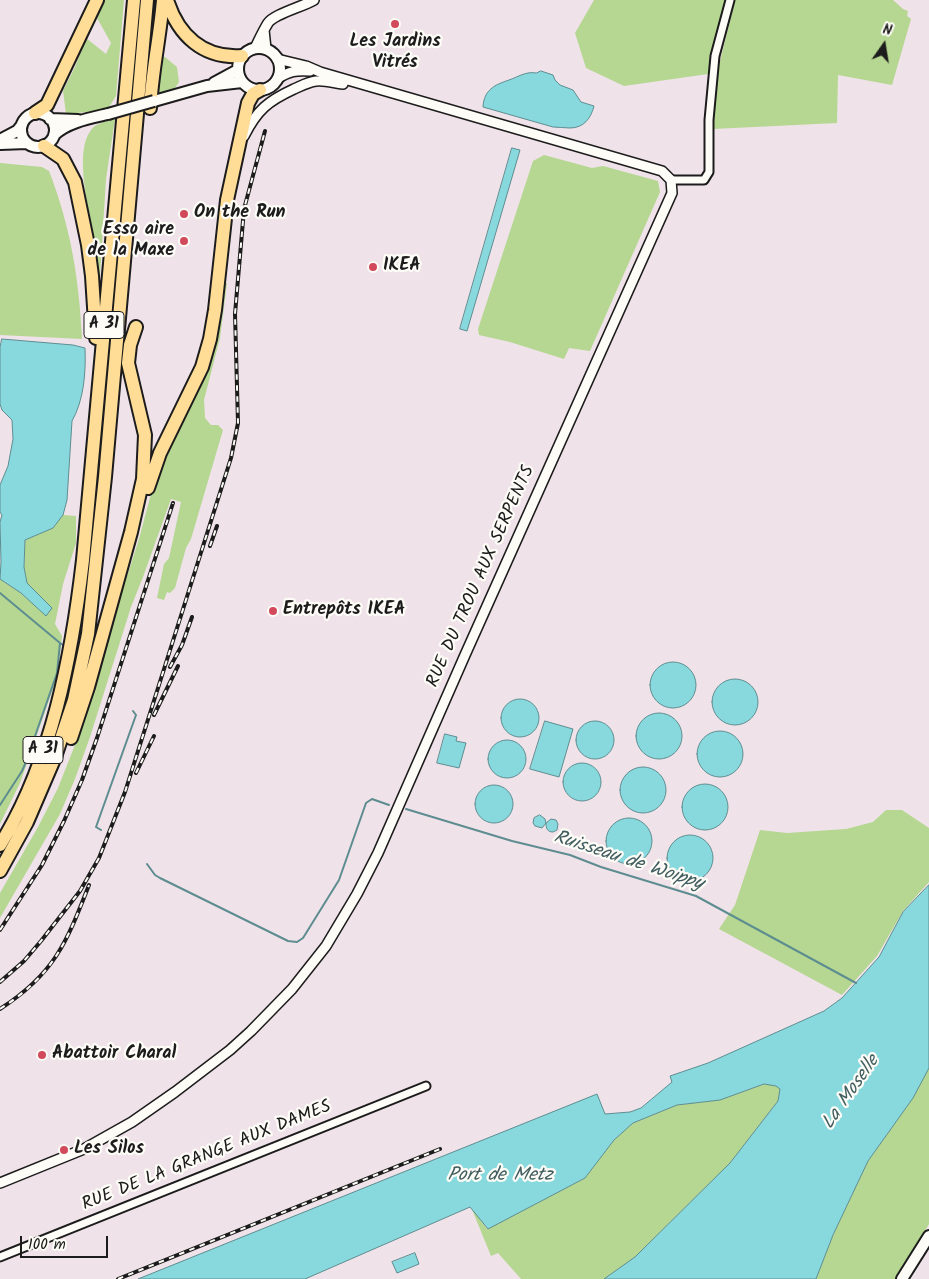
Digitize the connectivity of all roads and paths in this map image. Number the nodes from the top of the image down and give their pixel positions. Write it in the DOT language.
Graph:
graph roads {
  1 [pos="97,0"];
  2 [pos="134,0"];
  3 [pos="147,0"];
  4 [pos="165,0"];
  5 [pos="314,0"];
  6 [pos="730,0"];
  7 [pos="260,49"];
  8 [pos="242,56"];
  9 [pos="277,59"];
  10 [pos="238,70"];
  11 [pos="320,72"];
  12 [pos="277,79"];
  13 [pos="242,82"];
  14 [pos="364,85"];
  15 [pos="207,86"];
  16 [pos="260,90"];
  17 [pos="152,104"];
  18 [pos="35,113"];
  19 [pos="50,119"];
  20 [pos="84,120"];
  21 [pos="21,126"];
  22 [pos="54,135"];
  23 [pos="0,140"];
  24 [pos="27,143"];
  25 [pos="0,144"];
  26 [pos="240,145"];
  27 [pos="44,146"];
  28 [pos="671,180"];
  29 [pos="136,327"];
  30 [pos="100,370"];
  31 [pos="131,532"];
  32 [pos="27,822"];
  33 [pos="0,845"];
  34 [pos="0,870"];
  35 [pos="426,1086"];
  36 [pos="0,1183"];
  37 [pos="929,1236"];
  38 [pos="0,1257"];
  39 [pos="902,1279"];
  1 -- 18 [label="highway"];
  2 -- 30 [label="highway, A 31"];
  3 -- 32 [label="highway, A 31"];
  4 -- 8 [label="highway"];
  4 -- 17 [label="highway"];
  5 -- 7 [label="street"];
  6 -- 28 [label="street"];
  7 -- 8 [label="main road"];
  7 -- 9 [label="main road"];
  8 -- 10 [label="main road"];
  9 -- 11 [label="street"];
  9 -- 12 [label="main road"];
  10 -- 13 [label="main road"];
  10 -- 15 [label="main road"];
  11 -- 12 [label="street"];
  11 -- 14 [label="street"];
  12 -- 16 [label="main road"];
  13 -- 15 [label="main road"];
  13 -- 16 [label="main road"];
  14 -- 26 [label="street"];
  14 -- 28 [label="street"];
  15 -- 17 [label="main road"];
  16 -- 26 [label="highway"];
  17 -- 20 [label="main road, bridge"];
  18 -- 19 [label="main road"];
  18 -- 21 [label="main road"];
  19 -- 20 [label="main road"];
  19 -- 22 [label="main road"];
  20 -- 22 [label="main road"];
  21 -- 23 [label="main road"];
  21 -- 24 [label="main road"];
  22 -- 27 [label="main road"];
  24 -- 25 [label="main road"];
  24 -- 27 [label="main road"];
  26 -- 31 [label="highway"];
  27 -- 30 [label="highway"];
  28 -- 36 [label="street, RUE DU TROU AUX SERPENTS"];
  29 -- 31 [label="highway"];
  30 -- 33 [label="highway, A 31"];
  31 -- 32 [label="highway"];
  32 -- 34 [label="highway, A 31"];
  35 -- 38 [label="street, RUE DE LA GRANGE AUX DAMES"];
  37 -- 39 [label="main road"];
}
